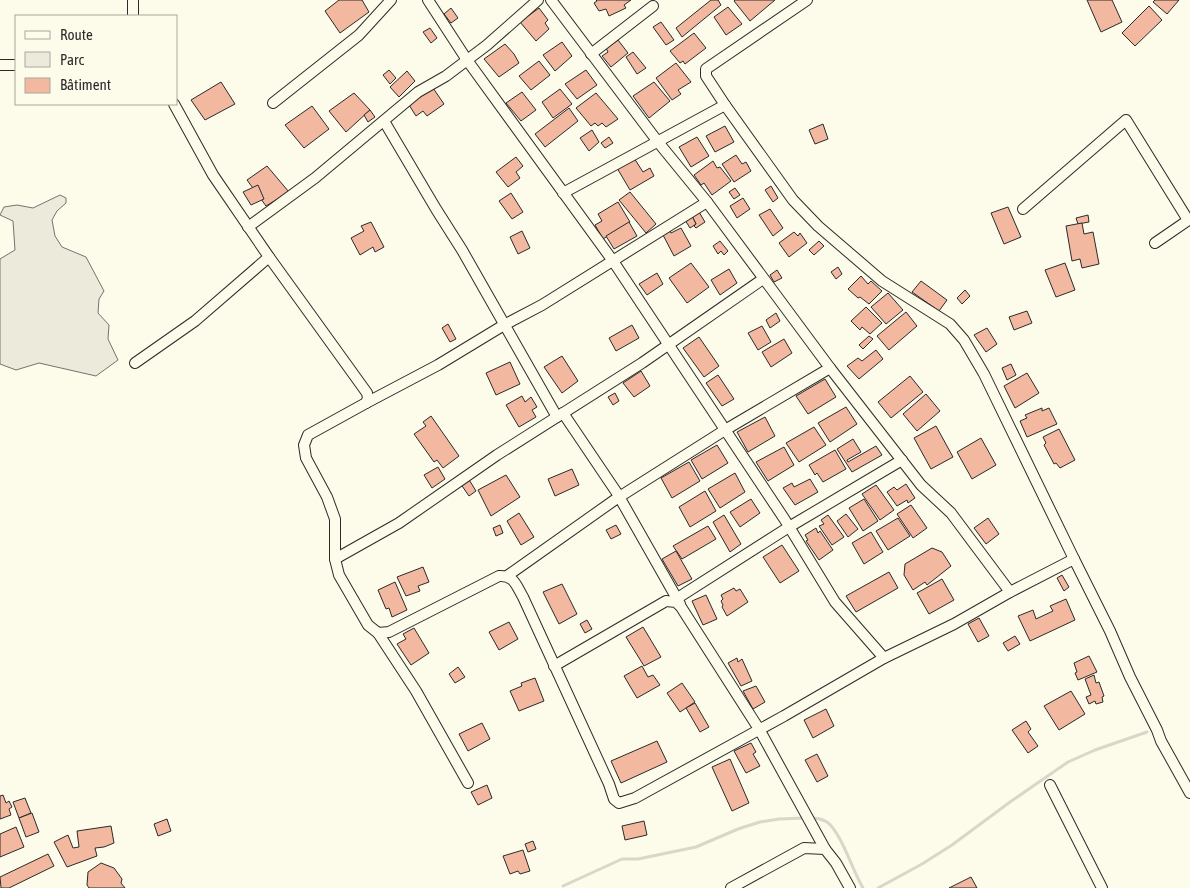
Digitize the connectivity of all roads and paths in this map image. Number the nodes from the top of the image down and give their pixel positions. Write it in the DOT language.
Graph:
graph roads {
  1 [pos="133,0"];
  2 [pos="391,0"];
  3 [pos="428,0"];
  4 [pos="538,0"];
  5 [pos="551,0"];
  6 [pos="807,0"];
  7 [pos="653,6"];
  8 [pos="133,15"];
  9 [pos="591,54"];
  10 [pos="467,60"];
  11 [pos="0,65"];
  12 [pos="15,65"];
  13 [pos="273,103"];
  14 [pos="175,105"];
  15 [pos="725,105"];
  16 [pos="384,121"];
  17 [pos="658,142"];
  18 [pos="563,193"];
  19 [pos="707,202"];
  20 [pos="1024,209"];
  21 [pos="1189,220"];
  22 [pos="248,227"];
  23 [pos="1155,243"];
  24 [pos="269,257"];
  25 [pos="613,261"];
  26 [pos="763,279"];
  27 [pos="504,325"];
  28 [pos="668,344"];
  29 [pos="135,363"];
  30 [pos="830,368"];
  31 [pos="366,403"];
  32 [pos="560,415"];
  33 [pos="725,430"];
  34 [pos="902,460"];
  35 [pos="619,497"];
  36 [pos="789,527"];
  37 [pos="335,559"];
  38 [pos="1074,559"];
  39 [pos="507,576"];
  40 [pos="1010,592"];
  41 [pos="678,603"];
  42 [pos="378,633"];
  43 [pos="884,658"];
  44 [pos="554,666"];
  45 [pos="759,729"];
  46 [pos="468,783"];
  47 [pos="1050,785"];
  48 [pos="1190,793"];
  49 [pos="825,849"];
  50 [pos="731,888"];
  51 [pos="850,888"];
  52 [pos="1102,888"];
  1 -- 8 [label="street"];
  2 -- 13 [label="street"];
  3 -- 10 [label="street"];
  4 -- 10 [label="street"];
  5 -- 9 [label="street"];
  6 -- 15 [label="street"];
  7 -- 9 [label="street"];
  9 -- 17 [label="street"];
  10 -- 16 [label="street"];
  10 -- 18 [label="street"];
  11 -- 12 [label="street"];
  14 -- 22 [label="street"];
  15 -- 17 [label="street"];
  15 -- 38 [label="street"];
  16 -- 22 [label="street"];
  16 -- 27 [label="street"];
  17 -- 18 [label="street"];
  17 -- 19 [label="street"];
  18 -- 25 [label="street"];
  19 -- 25 [label="street"];
  19 -- 26 [label="street"];
  20 -- 21 [label="street"];
  21 -- 23 [label="street"];
  22 -- 24 [label="street"];
  24 -- 29 [label="street"];
  24 -- 31 [label="street"];
  25 -- 27 [label="street"];
  25 -- 28 [label="street"];
  26 -- 28 [label="street"];
  26 -- 30 [label="street"];
  27 -- 31 [label="street"];
  27 -- 32 [label="street"];
  28 -- 32 [label="street"];
  28 -- 33 [label="street"];
  30 -- 33 [label="street"];
  30 -- 34 [label="street"];
  31 -- 37 [label="street"];
  32 -- 35 [label="street"];
  32 -- 37 [label="street"];
  33 -- 35 [label="street"];
  33 -- 36 [label="street"];
  34 -- 36 [label="street"];
  34 -- 40 [label="street"];
  35 -- 39 [label="street"];
  35 -- 41 [label="street"];
  36 -- 41 [label="street"];
  36 -- 43 [label="street"];
  37 -- 42 [label="street"];
  38 -- 40 [label="street"];
  38 -- 48 [label="street"];
  39 -- 42 [label="street"];
  39 -- 44 [label="street"];
  40 -- 43 [label="street"];
  41 -- 44 [label="street"];
  41 -- 45 [label="street"];
  42 -- 46 [label="street"];
  43 -- 45 [label="street"];
  44 -- 45 [label="street"];
  45 -- 49 [label="street"];
  47 -- 52 [label="street"];
  49 -- 50 [label="street"];
  49 -- 51 [label="street"];
}
